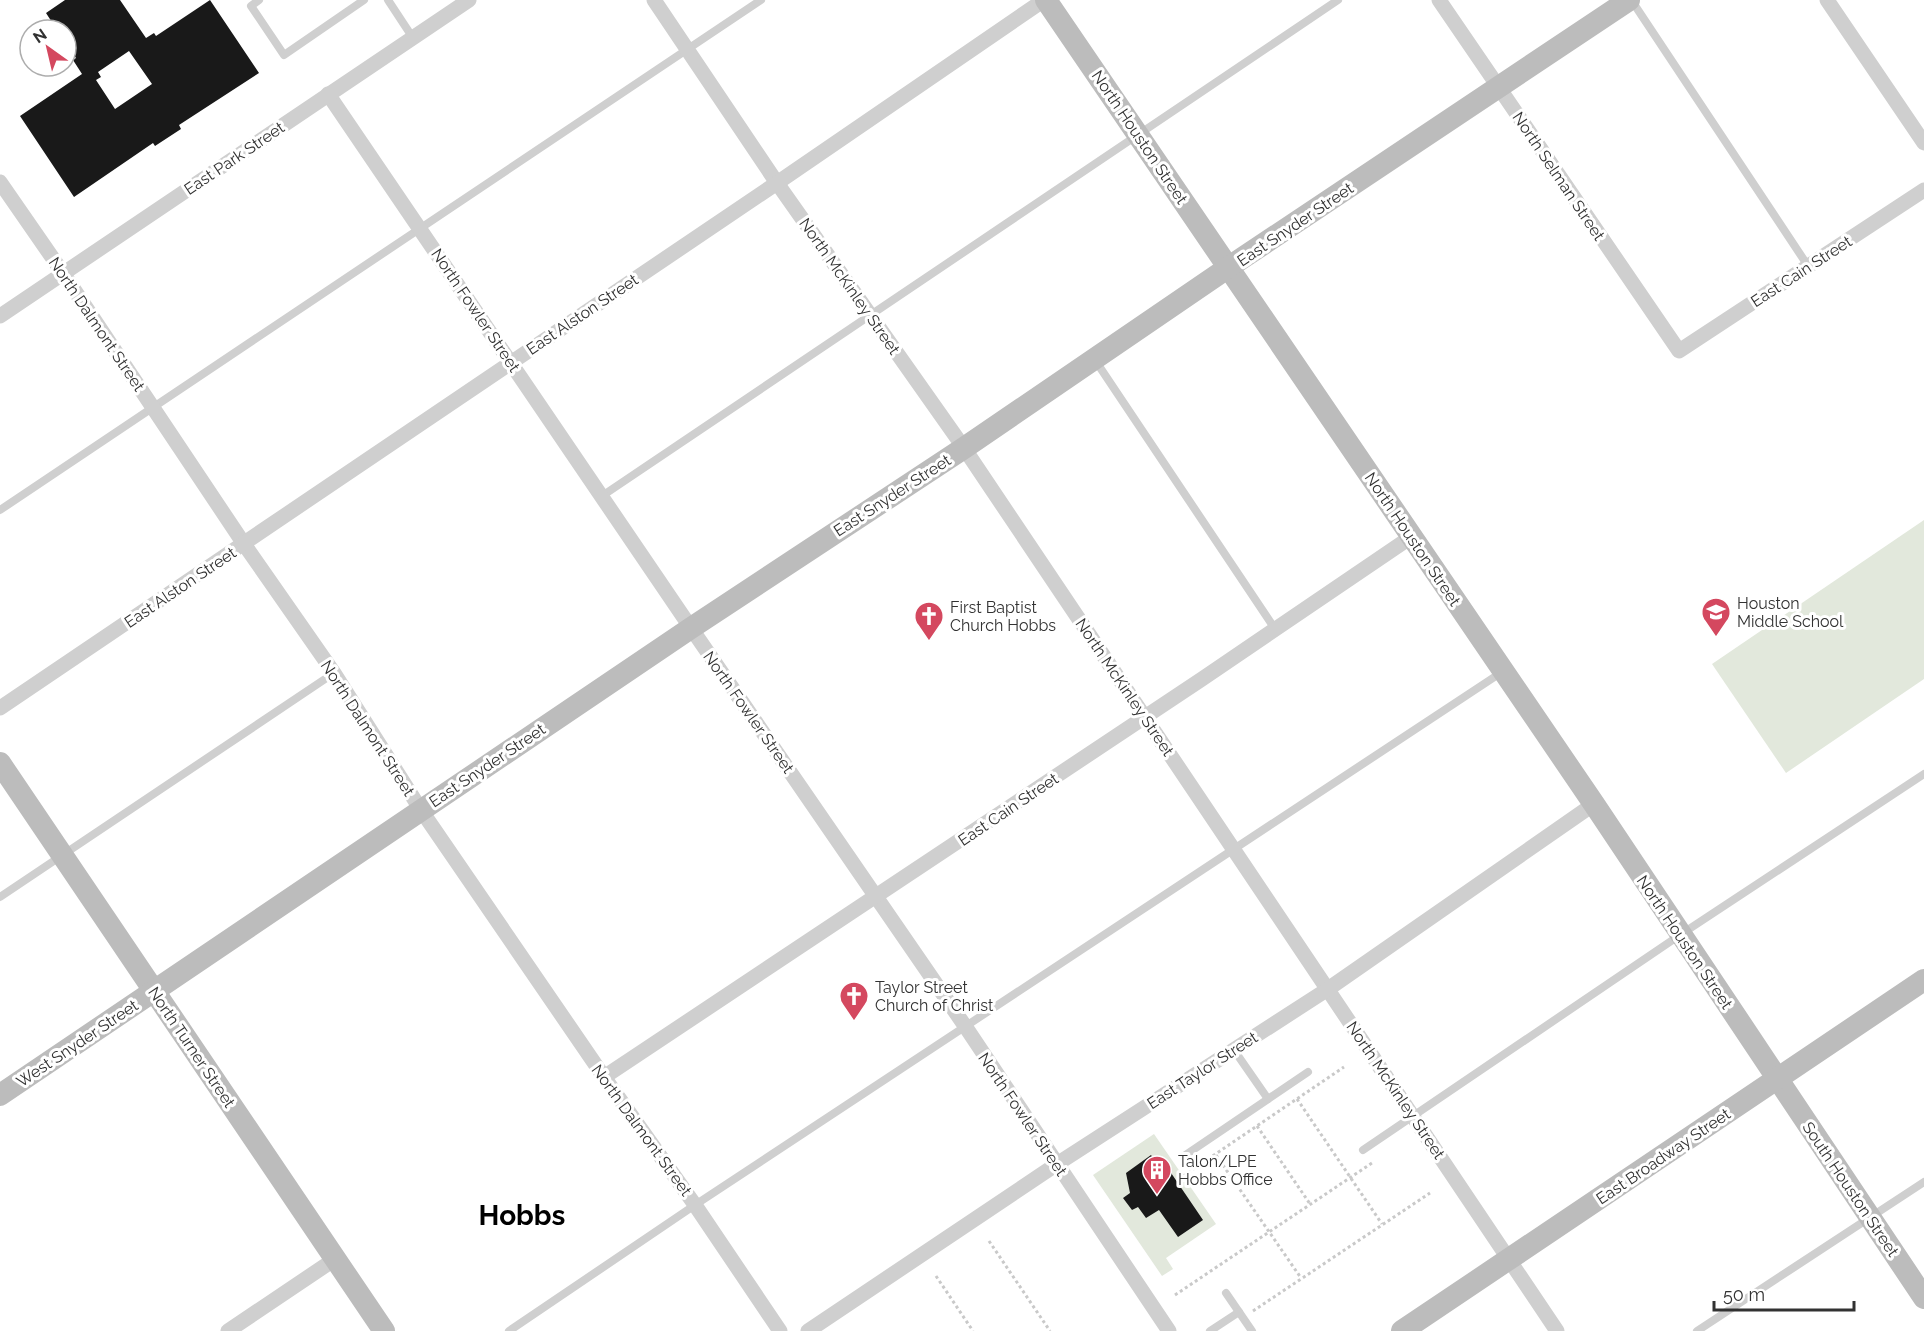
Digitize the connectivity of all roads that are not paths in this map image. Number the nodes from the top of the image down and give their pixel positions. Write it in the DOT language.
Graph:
graph roads {
  1 [pos="259,0"];
  2 [pos="364,0"];
  3 [pos="388,0"];
  4 [pos="469,0"];
  5 [pos="654,0"];
  6 [pos="760,0"];
  7 [pos="1045,0"];
  8 [pos="1338,0"];
  9 [pos="1439,0"];
  10 [pos="1630,0"];
  11 [pos="1827,0"];
  12 [pos="413,38"];
  13 [pos="688,49"];
  14 [pos="1499,88"];
  15 [pos="328,94"];
  16 [pos="1138,135"];
  17 [pos="1924,143"];
  18 [pos="0,182"];
  19 [pos="777,183"];
  20 [pos="1924,190"];
  21 [pos="421,229"];
  22 [pos="1808,266"];
  23 [pos="1229,267"];
  24 [pos="63,273"];
  25 [pos="869,314"];
  26 [pos="0,316"];
  27 [pos="1679,351"];
  28 [pos="1094,359"];
  29 [pos="511,362"];
  30 [pos="153,407"];
  31 [pos="964,447"];
  32 [pos="602,496"];
  33 [pos="0,510"];
  34 [pos="1411,537"];
  35 [pos="244,544"];
  36 [pos="691,628"];
  37 [pos="1275,629"];
  38 [pos="1503,671"];
  39 [pos="334,674"];
  40 [pos="0,708"];
  41 [pos="1146,717"];
  42 [pos="0,763"];
  43 [pos="1924,774"];
  44 [pos="1594,804"];
  45 [pos="421,810"];
  46 [pos="1234,848"];
  47 [pos="62,855"];
  48 [pos="0,897"];
  49 [pos="876,897"];
  50 [pos="1680,935"];
  51 [pos="1924,980"];
  52 [pos="1329,989"];
  53 [pos="154,991"];
  54 [pos="965,1026"];
  55 [pos="1234,1050"];
  56 [pos="1308,1072"];
  57 [pos="604,1077"];
  58 [pos="1777,1079"];
  59 [pos="0,1095"];
  60 [pos="1268,1099"];
  61 [pos="1413,1115"];
  62 [pos="1363,1150"];
  63 [pos="1184,1156"];
  64 [pos="1057,1164"];
  65 [pos="1924,1182"];
  66 [pos="695,1205"];
  67 [pos="1871,1219"];
  68 [pos="335,1259"];
  69 [pos="1508,1259"];
  70 [pos="1226,1293"];
  71 [pos="1924,1298"];
  72 [pos="1239,1312"];
  73 [pos="228,1331"];
  74 [pos="384,1331"];
  75 [pos="509,1331"];
  76 [pos="780,1331"];
  77 [pos="808,1331"];
  78 [pos="1169,1331"];
  79 [pos="1210,1331"];
  80 [pos="1251,1331"];
  81 [pos="1402,1331"];
  82 [pos="1557,1331"];
  83 [pos="1697,1331"];
  1 -- 2 [label="lane"];
  3 -- 12 [label="lane"];
  4 -- 12 [label="street, East Park Street"];
  5 -- 13 [label="street, North McKinley Street"];
  6 -- 13 [label="lane"];
  7 -- 16 [label="street, North Houston Street"];
  7 -- 19 [label="street, East Alston Street"];
  8 -- 16 [label="lane"];
  9 -- 14 [label="street, North Selman Street"];
  10 -- 14 [label="street, East Snyder Street"];
  10 -- 22 [label="lane"];
  11 -- 17 [label="street"];
  12 -- 15 [label="street, East Park Street"];
  13 -- 19 [label="street, North McKinley Street"];
  13 -- 21 [label="lane"];
  14 -- 23 [label="street, East Snyder Street"];
  14 -- 27 [label="street, North Selman Street"];
  15 -- 21 [label="street, North Fowler Street"];
  15 -- 24 [label="street, East Park Street"];
  16 -- 23 [label="street, North Houston Street"];
  16 -- 25 [label="lane"];
  18 -- 24 [label="street, North Dalmont Street"];
  19 -- 25 [label="street, North McKinley Street"];
  19 -- 29 [label="street, East Alston Street"];
  20 -- 22 [label="street, East Cain Street"];
  21 -- 29 [label="street, North Fowler Street"];
  21 -- 30 [label="lane"];
  22 -- 27 [label="street, East Cain Street"];
  23 -- 28 [label="street, East Snyder Street"];
  23 -- 34 [label="street, North Houston Street"];
  24 -- 26 [label="street, East Park Street"];
  24 -- 30 [label="street, North Dalmont Street"];
  25 -- 31 [label="street, North McKinley Street"];
  25 -- 32 [label="lane"];
  28 -- 31 [label="street, East Snyder Street"];
  28 -- 37 [label="lane"];
  29 -- 32 [label="street, North Fowler Street"];
  29 -- 35 [label="street, East Alston Street"];
  30 -- 33 [label="lane"];
  30 -- 35 [label="street, North Dalmont Street"];
  31 -- 36 [label="street, East Snyder Street"];
  31 -- 41 [label="street, North McKinley Street"];
  32 -- 36 [label="street, North Fowler Street"];
  34 -- 37 [label="street, East Cain Street"];
  34 -- 38 [label="street, North Houston Street"];
  35 -- 39 [label="street, North Dalmont Street"];
  35 -- 40 [label="street, East Alston Street"];
  36 -- 45 [label="street, East Snyder Street"];
  36 -- 49 [label="street, North Fowler Street"];
  37 -- 41 [label="street, East Cain Street"];
  38 -- 44 [label="street, North Houston Street"];
  38 -- 46 [label="lane"];
  39 -- 45 [label="street, North Dalmont Street"];
  39 -- 47 [label="lane"];
  41 -- 46 [label="street, North McKinley Street"];
  41 -- 49 [label="street, East Cain Street"];
  42 -- 47 [label="street, North Turner Street"];
  43 -- 50 [label="lane"];
  44 -- 50 [label="street, North Houston Street"];
  44 -- 52 [label="street, East Taylor Street"];
  45 -- 53 [label="street, East Snyder Street"];
  45 -- 57 [label="street, North Dalmont Street"];
  46 -- 52 [label="street, North McKinley Street"];
  46 -- 54 [label="lane"];
  47 -- 48 [label="lane"];
  47 -- 53 [label="street, North Turner Street"];
  49 -- 54 [label="street, North Fowler Street"];
  49 -- 57 [label="street, East Cain Street"];
  50 -- 58 [label="street, North Houston Street"];
  50 -- 61 [label="lane"];
  51 -- 58 [label="street, East Broadway Street"];
  52 -- 55 [label="street, East Taylor Street"];
  52 -- 61 [label="street, North McKinley Street"];
  53 -- 59 [label="street, West Snyder Street"];
  53 -- 68 [label="street, North Turner Street"];
  54 -- 64 [label="street, North Fowler Street"];
  54 -- 66 [label="lane"];
  55 -- 60 [label="lane"];
  55 -- 64 [label="street, East Taylor Street"];
  56 -- 60 [label="lane"];
  57 -- 66 [label="street, North Dalmont Street"];
  58 -- 67 [label="street, South Houston Street"];
  58 -- 69 [label="street, East Broadway Street"];
  60 -- 63 [label="lane"];
  61 -- 62 [label="lane"];
  61 -- 69 [label="street, North McKinley Street"];
  64 -- 77 [label="street, East Taylor Street"];
  64 -- 78 [label="street, North Fowler Street"];
  65 -- 67 [label="lane"];
  66 -- 75 [label="lane"];
  66 -- 76 [label="street, North Dalmont Street"];
  67 -- 71 [label="street, South Houston Street"];
  67 -- 83 [label="lane"];
  68 -- 73 [label="street"];
  68 -- 74 [label="street, North Turner Street"];
  69 -- 81 [label="street, East Broadway Street"];
  69 -- 82 [label="street, North McKinley Street"];
  70 -- 72 [label="lane"];
  72 -- 79 [label="lane"];
  72 -- 80 [label="lane"];
}
